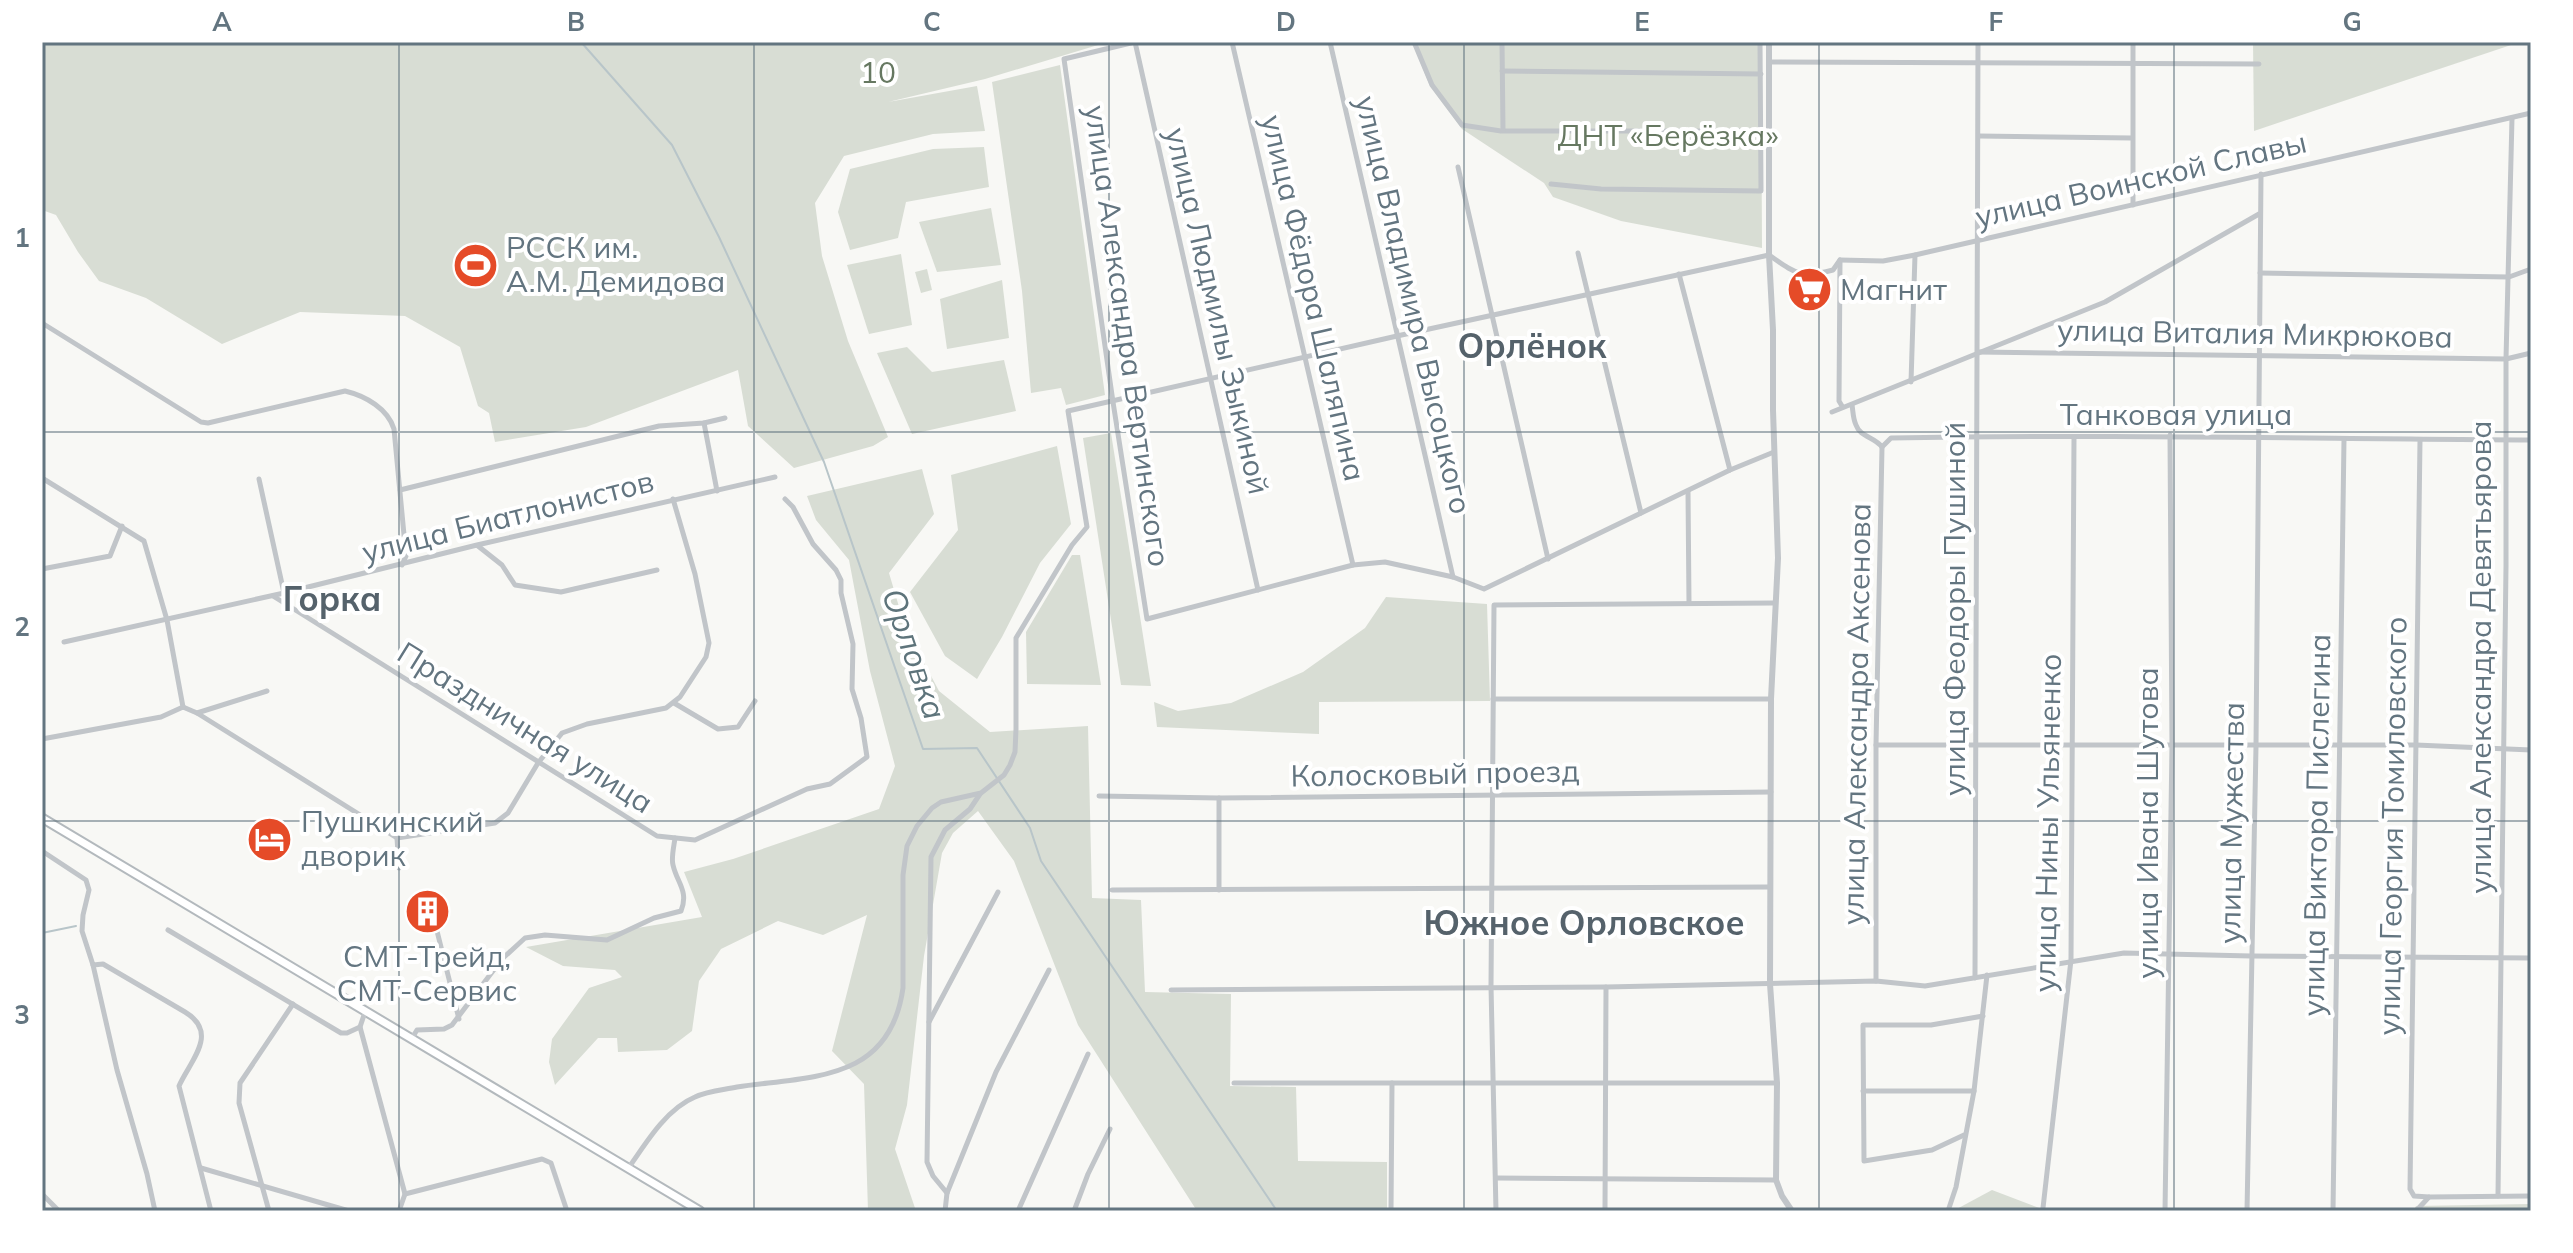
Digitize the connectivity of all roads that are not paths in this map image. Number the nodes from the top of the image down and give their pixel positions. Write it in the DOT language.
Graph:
graph roads {
  1 [pos="1135,42"];
  2 [pos="1232,42"];
  3 [pos="1330,42"];
  4 [pos="1414,42"];
  5 [pos="1502,42"];
  6 [pos="1760,42"];
  7 [pos="1769,42"];
  8 [pos="1978,42"];
  9 [pos="2133,42"];
  10 [pos="1769,62"];
  11 [pos="1978,64"];
  12 [pos="2133,64"];
  13 [pos="2259,64"];
  14 [pos="1502,71"];
  15 [pos="1761,74"];
  16 [pos="2531,113"];
  17 [pos="2512,118"];
  18 [pos="1503,130"];
  19 [pos="1760,131"];
  20 [pos="1979,136"];
  21 [pos="2132,138"];
  22 [pos="1458,167"];
  23 [pos="2261,174"];
  24 [pos="1551,184"];
  25 [pos="2133,205"];
  26 [pos="2260,213"];
  27 [pos="1978,241"];
  28 [pos="1578,253"];
  29 [pos="1769,255"];
  30 [pos="1915,255"];
  31 [pos="1840,260"];
  32 [pos="2531,269"];
  33 [pos="2260,273"];
  34 [pos="1679,274"];
  35 [pos="2509,277"];
  36 [pos="1586,294"];
  37 [pos="1491,317"];
  38 [pos="42,323"];
  39 [pos="1397,336"];
  40 [pos="1978,352"];
  41 [pos="2531,353"];
  42 [pos="2258,354"];
  43 [pos="1304,358"];
  44 [pos="2506,359"];
  45 [pos="1210,380"];
  46 [pos="1911,382"];
  47 [pos="1113,402"];
  48 [pos="1852,405"];
  49 [pos="1842,406"];
  50 [pos="1832,412"];
  51 [pos="725,418"];
  52 [pos="704,423"];
  53 [pos="2170,435"];
  54 [pos="1978,436"];
  55 [pos="2257,436"];
  56 [pos="2074,437"];
  57 [pos="2344,439"];
  58 [pos="2420,440"];
  59 [pos="2505,440"];
  60 [pos="2531,440"];
  61 [pos="1882,447"];
  62 [pos="1774,452"];
  63 [pos="1730,470"];
  64 [pos="775,477"];
  65 [pos="42,478"];
  66 [pos="259,479"];
  67 [pos="400,490"];
  68 [pos="717,491"];
  69 [pos="1688,491"];
  70 [pos="673,499"];
  71 [pos="785,499"];
  72 [pos="1641,513"];
  73 [pos="122,526"];
  74 [pos="477,545"];
  75 [pos="1548,559"];
  76 [pos="402,565"];
  77 [pos="1353,565"];
  78 [pos="42,569"];
  79 [pos="657,570"];
  80 [pos="1453,577"];
  81 [pos="1258,590"];
  82 [pos="284,593"];
  83 [pos="273,596"];
  84 [pos="1689,603"];
  85 [pos="1774,603"];
  86 [pos="167,620"];
  87 [pos="64,642"];
  88 [pos="267,691"];
  89 [pos="1493,699"];
  90 [pos="1771,699"];
  91 [pos="755,701"];
  92 [pos="674,703"];
  93 [pos="183,707"];
  94 [pos="197,713"];
  95 [pos="42,739"];
  96 [pos="1876,745"];
  97 [pos="2339,745"];
  98 [pos="2416,745"];
  99 [pos="1977,746"];
  100 [pos="2172,746"];
  101 [pos="2256,746"];
  102 [pos="2073,747"];
  103 [pos="2503,748"];
  104 [pos="2531,750"];
  105 [pos="538,763"];
  106 [pos="1771,792"];
  107 [pos="981,793"];
  108 [pos="1492,795"];
  109 [pos="1099,796"];
  110 [pos="1219,798"];
  111 [pos="42,818"];
  112 [pos="397,838"];
  113 [pos="675,838"];
  114 [pos="42,851"];
  115 [pos="399,868"];
  116 [pos="1769,887"];
  117 [pos="1112,890"];
  118 [pos="1219,890"];
  119 [pos="1492,891"];
  120 [pos="998,892"];
  121 [pos="419,914"];
  122 [pos="168,930"];
  123 [pos="2170,954"];
  124 [pos="2337,955"];
  125 [pos="2251,956"];
  126 [pos="2414,956"];
  127 [pos="2501,957"];
  128 [pos="2531,958"];
  129 [pos="2071,960"];
  130 [pos="93,965"];
  131 [pos="1049,970"];
  132 [pos="1987,975"];
  133 [pos="1975,978"];
  134 [pos="1876,981"];
  135 [pos="1770,984"];
  136 [pos="1491,986"];
  137 [pos="1606,987"];
  138 [pos="1171,990"];
  139 [pos="293,1004"];
  140 [pos="365,1012"];
  141 [pos="1983,1016"];
  142 [pos="459,1019"];
  143 [pos="929,1023"];
  144 [pos="360,1027"];
  145 [pos="411,1039"];
  146 [pos="1088,1054"];
  147 [pos="1234,1083"];
  148 [pos="1392,1083"];
  149 [pos="1777,1083"];
  150 [pos="1495,1084"];
  151 [pos="1605,1084"];
  152 [pos="1863,1091"];
  153 [pos="1974,1091"];
  154 [pos="1110,1129"];
  155 [pos="1964,1135"];
  156 [pos="201,1168"];
  157 [pos="628,1169"];
  158 [pos="1496,1178"];
  159 [pos="1605,1179"];
  160 [pos="1776,1180"];
  161 [pos="263,1188"];
  162 [pos="947,1193"];
  163 [pos="42,1194"];
  164 [pos="405,1194"];
  165 [pos="2498,1196"];
  166 [pos="2531,1196"];
  167 [pos="2429,1197"];
  168 [pos="2043,1208"];
  169 [pos="59,1211"];
  170 [pos="155,1211"];
  171 [pos="211,1211"];
  172 [pos="269,1211"];
  173 [pos="349,1211"];
  174 [pos="399,1211"];
  175 [pos="567,1211"];
  176 [pos="612,1211"];
  177 [pos="623,1211"];
  178 [pos="700,1211"];
  179 [pos="945,1211"];
  180 [pos="1018,1211"];
  181 [pos="1074,1211"];
  182 [pos="1391,1211"];
  183 [pos="1496,1211"];
  184 [pos="1605,1211"];
  185 [pos="1792,1211"];
  186 [pos="1948,1211"];
  187 [pos="2165,1211"];
  188 [pos="2247,1211"];
  189 [pos="2333,1211"];
  190 [pos="2416,1211"];
  1 -- 45 [label="street, улица Людмилы Зыкиной"];
  1 -- 47 [label="street, улица Александра Вертинского"];
  2 -- 43 [label="street, улица Фёдора Шаляпина"];
  3 -- 39 [label="street, улица Владимира Высоцкого"];
  4 -- 18 [label="street"];
  5 -- 14 [label="street"];
  6 -- 15 [label="street"];
  7 -- 10 [label="street"];
  8 -- 11 [label="street, улица Феодоры Пушиной"];
  9 -- 12 [label="street"];
  10 -- 11 [label="street"];
  10 -- 29 [label="street"];
  11 -- 12 [label="street"];
  11 -- 20 [label="street, улица Феодоры Пушиной"];
  12 -- 13 [label="street"];
  12 -- 21 [label="street"];
  14 -- 15 [label="street"];
  14 -- 18 [label="street"];
  15 -- 19 [label="street"];
  16 -- 17 [label="street, улица Воинской Славы"];
  17 -- 23 [label="street, улица Воинской Славы"];
  17 -- 35 [label="street, улица Александра Девятьярова"];
  18 -- 19 [label="street"];
  19 -- 24 [label="street"];
  20 -- 21 [label="street"];
  20 -- 27 [label="street, улица Феодоры Пушиной"];
  21 -- 25 [label="street"];
  22 -- 37 [label="street"];
  23 -- 25 [label="street, улица Воинской Славы"];
  23 -- 26 [label="street, улица Мужества"];
  25 -- 27 [label="street, улица Воинской Славы"];
  26 -- 33 [label="street, улица Мужества"];
  26 -- 40 [label="street"];
  27 -- 30 [label="street, улица Воинской Славы"];
  27 -- 40 [label="street, улица Феодоры Пушиной"];
  28 -- 36 [label="street"];
  29 -- 31 [label="street, улица Воинской Славы"];
  29 -- 34 [label="street"];
  29 -- 62 [label="street"];
  30 -- 31 [label="street, улица Воинской Славы"];
  30 -- 46 [label="street"];
  31 -- 49 [label="street"];
  32 -- 35 [label="street"];
  33 -- 35 [label="street"];
  33 -- 42 [label="street, улица Мужества"];
  34 -- 36 [label="street"];
  34 -- 63 [label="street"];
  35 -- 44 [label="street, улица Александра Девятьярова"];
  36 -- 37 [label="street"];
  36 -- 72 [label="street"];
  37 -- 39 [label="street"];
  37 -- 75 [label="street"];
  38 -- 67 [label="street"];
  39 -- 43 [label="street"];
  39 -- 80 [label="street, улица Владимира Высоцкого"];
  40 -- 42 [label="street, улица Виталия Микрюкова"];
  40 -- 46 [label="street"];
  40 -- 54 [label="street, улица Феодоры Пушиной"];
  41 -- 44 [label="street, улица Виталия Микрюкова"];
  42 -- 44 [label="street, улица Виталия Микрюкова"];
  42 -- 55 [label="street, улица Мужества"];
  43 -- 45 [label="street"];
  43 -- 77 [label="street, улица Фёдора Шаляпина"];
  44 -- 59 [label="street, улица Александра Девятьярова"];
  45 -- 47 [label="street"];
  45 -- 81 [label="street, улица Людмилы Зыкиной"];
  46 -- 48 [label="street"];
  47 -- 81 [label="street, улица Александра Вертинского"];
  47 -- 107 [label="street"];
  48 -- 49 [label="street"];
  48 -- 61 [label="street"];
  49 -- 50 [label="street"];
  51 -- 52 [label="street"];
  52 -- 67 [label="street"];
  52 -- 68 [label="street"];
  53 -- 55 [label="street, Танковая улица"];
  53 -- 56 [label="street, Танковая улица"];
  53 -- 100 [label="street, улица Ивана Шутова"];
  54 -- 56 [label="street, Танковая улица"];
  54 -- 61 [label="street, Танковая улица"];
  54 -- 99 [label="street, улица Феодоры Пушиной"];
  55 -- 57 [label="street, Танковая улица"];
  55 -- 101 [label="street, улица Мужества"];
  56 -- 102 [label="street, улица Нины Ульяненко"];
  57 -- 58 [label="street, Танковая улица"];
  57 -- 97 [label="street, улица Виктора Пислегина"];
  58 -- 59 [label="street, Танковая улица"];
  58 -- 98 [label="street, улица Георгия Томиловского"];
  59 -- 60 [label="street, Танковая улица"];
  59 -- 103 [label="street, улица Александра Девятьярова"];
  61 -- 96 [label="street, улица Александра Аксенова"];
  62 -- 63 [label="street"];
  62 -- 85 [label="street"];
  63 -- 69 [label="street"];
  64 -- 68 [label="street, улица Биатлонистов"];
  65 -- 73 [label="street"];
  66 -- 82 [label="street"];
  67 -- 76 [label="street"];
  68 -- 70 [label="street, улица Биатлонистов"];
  69 -- 72 [label="street"];
  69 -- 84 [label="street"];
  70 -- 74 [label="street, улица Биатлонистов"];
  70 -- 92 [label="street"];
  71 -- 113 [label="street"];
  72 -- 75 [label="street"];
  73 -- 78 [label="street"];
  73 -- 86 [label="street"];
  74 -- 76 [label="street, улица Биатлонистов"];
  74 -- 79 [label="street"];
  75 -- 80 [label="street"];
  76 -- 82 [label="street, улица Биатлонистов"];
  77 -- 80 [label="street"];
  77 -- 81 [label="street"];
  82 -- 83 [label="street, улица Биатлонистов"];
  83 -- 86 [label="street, улица Биатлонистов"];
  83 -- 105 [label="street, Праздничная улица"];
  84 -- 85 [label="street"];
  84 -- 89 [label="street"];
  85 -- 90 [label="street"];
  86 -- 87 [label="street, улица Биатлонистов"];
  86 -- 93 [label="street"];
  88 -- 94 [label="street"];
  89 -- 90 [label="street"];
  89 -- 108 [label="street"];
  90 -- 106 [label="street"];
  91 -- 92 [label="street"];
  92 -- 105 [label="street"];
  93 -- 94 [label="street"];
  93 -- 95 [label="street"];
  94 -- 112 [label="street"];
  96 -- 99 [label="street"];
  96 -- 134 [label="street, улица Александра Аксенова"];
  97 -- 98 [label="street"];
  97 -- 101 [label="street"];
  97 -- 124 [label="street, улица Виктора Пислегина"];
  98 -- 103 [label="street"];
  98 -- 126 [label="street, улица Георгия Томиловского"];
  99 -- 102 [label="street"];
  99 -- 133 [label="street, улица Феодоры Пушиной"];
  100 -- 101 [label="street"];
  100 -- 102 [label="street"];
  100 -- 123 [label="street, улица Ивана Шутова"];
  101 -- 125 [label="street, улица Мужества"];
  102 -- 129 [label="street, улица Нины Ульяненко"];
  103 -- 104 [label="street"];
  103 -- 127 [label="street, улица Александра Девятьярова"];
  105 -- 112 [label="street"];
  105 -- 113 [label="street, Праздничная улица"];
  106 -- 108 [label="street, Колосковый проезд"];
  106 -- 116 [label="street"];
  107 -- 143 [label="street"];
  107 -- 157 [label="street"];
  108 -- 110 [label="street, Колосковый проезд"];
  108 -- 119 [label="street"];
  109 -- 110 [label="street, Колосковый проезд"];
  110 -- 118 [label="street"];
  111 -- 140 [label="main road"];
  112 -- 115 [label="street"];
  113 -- 142 [label="street"];
  114 -- 130 [label="street"];
  116 -- 119 [label="street"];
  116 -- 135 [label="street"];
  117 -- 118 [label="street"];
  118 -- 119 [label="street"];
  119 -- 136 [label="street"];
  120 -- 143 [label="street"];
  121 -- 142 [label="street"];
  122 -- 139 [label="street"];
  123 -- 125 [label="street"];
  123 -- 129 [label="street"];
  123 -- 187 [label="street, улица Ивана Шутова"];
  124 -- 125 [label="street"];
  124 -- 126 [label="street"];
  124 -- 189 [label="street, улица Виктора Пислегина"];
  125 -- 188 [label="street, улица Мужества"];
  126 -- 127 [label="street"];
  126 -- 167 [label="street, улица Георгия Томиловского"];
  127 -- 128 [label="street"];
  127 -- 165 [label="street, улица Александра Девятьярова"];
  129 -- 132 [label="street"];
  129 -- 168 [label="street, улица Нины Ульяненко"];
  130 -- 156 [label="street"];
  130 -- 170 [label="street"];
  131 -- 162 [label="street"];
  132 -- 133 [label="street"];
  132 -- 141 [label="street"];
  133 -- 134 [label="street"];
  134 -- 135 [label="street"];
  135 -- 137 [label="street"];
  135 -- 149 [label="street"];
  136 -- 137 [label="street"];
  136 -- 138 [label="street"];
  136 -- 150 [label="street"];
  137 -- 151 [label="street"];
  139 -- 144 [label="street"];
  139 -- 161 [label="street"];
  140 -- 144 [label="street"];
  140 -- 145 [label="main road"];
  141 -- 152 [label="street"];
  141 -- 153 [label="street"];
  142 -- 145 [label="street"];
  143 -- 162 [label="street"];
  144 -- 164 [label="street"];
  145 -- 157 [label="main road"];
  146 -- 180 [label="street"];
  147 -- 148 [label="street"];
  148 -- 150 [label="street"];
  148 -- 182 [label="street"];
  149 -- 151 [label="street"];
  149 -- 160 [label="street"];
  150 -- 151 [label="street"];
  150 -- 158 [label="street"];
  151 -- 159 [label="street"];
  152 -- 153 [label="street"];
  152 -- 155 [label="street"];
  153 -- 155 [label="street"];
  154 -- 181 [label="street"];
  155 -- 186 [label="street"];
  156 -- 161 [label="street"];
  156 -- 171 [label="street"];
  157 -- 178 [label="main road"];
  158 -- 159 [label="street"];
  158 -- 183 [label="street"];
  159 -- 160 [label="street"];
  159 -- 184 [label="street"];
  160 -- 185 [label="street"];
  161 -- 172 [label="street"];
  161 -- 173 [label="street"];
  162 -- 179 [label="street"];
  163 -- 169 [label="street"];
  164 -- 174 [label="street"];
  164 -- 175 [label="street"];
  165 -- 166 [label="street"];
  165 -- 167 [label="street"];
  167 -- 190 [label="street"];
  176 -- 177 [label="street"];
}
